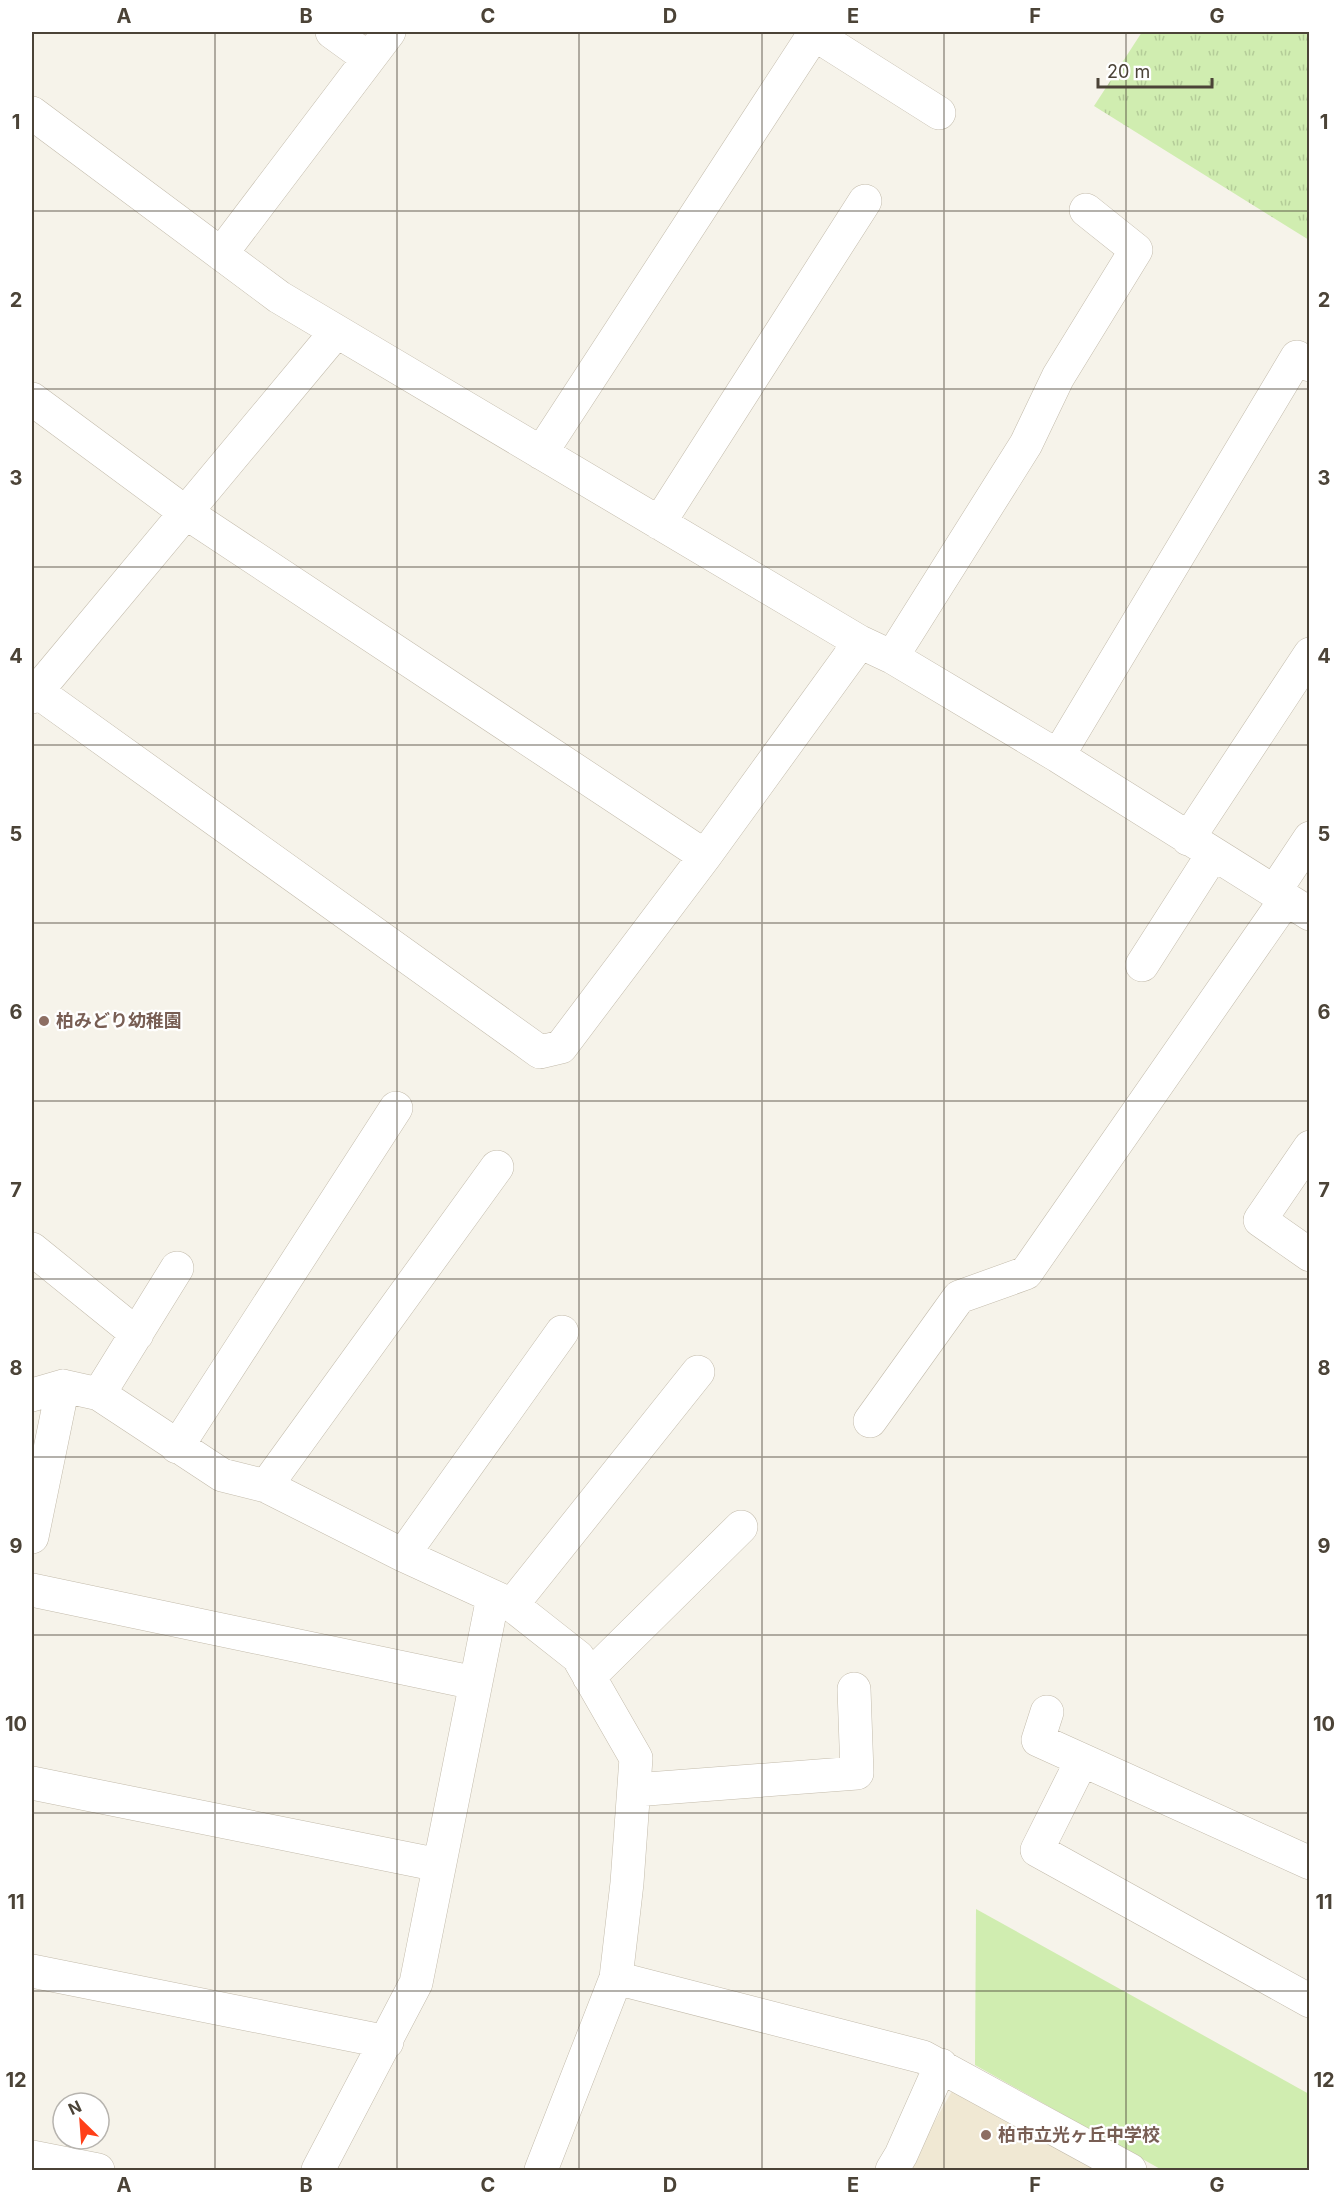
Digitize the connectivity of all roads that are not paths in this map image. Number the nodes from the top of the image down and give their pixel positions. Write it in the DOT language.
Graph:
graph roads {
  1 [pos="332,32"];
  2 [pos="389,32"];
  3 [pos="368,58"];
  4 [pos="32,112"];
  5 [pos="939,113"];
  6 [pos="865,201"];
  7 [pos="1086,210"];
  8 [pos="221,254"];
  9 [pos="336,332"];
  10 [pos="1310,365"];
  11 [pos="32,399"];
  12 [pos="541,453"];
  13 [pos="185,513"];
  14 [pos="659,523"];
  15 [pos="860,642"];
  16 [pos="1310,654"];
  17 [pos="892,657"];
  18 [pos="33,692"];
  19 [pos="1058,756"];
  20 [pos="1310,838"];
  21 [pos="1201,847"];
  22 [pos="705,856"];
  23 [pos="1290,902"];
  24 [pos="1142,965"];
  25 [pos="396,1108"];
  26 [pos="1310,1147"];
  27 [pos="497,1167"];
  28 [pos="32,1249"];
  29 [pos="1310,1255"];
  30 [pos="177,1268"];
  31 [pos="562,1332"];
  32 [pos="137,1334"];
  33 [pos="698,1372"];
  34 [pos="63,1386"];
  35 [pos="99,1394"];
  36 [pos="32,1395"];
  37 [pos="870,1421"];
  38 [pos="177,1447"];
  39 [pos="266,1486"];
  40 [pos="741,1527"];
  41 [pos="32,1537"];
  42 [pos="403,1555"];
  43 [pos="32,1590"];
  44 [pos="503,1601"];
  45 [pos="589,1677"];
  46 [pos="475,1683"];
  47 [pos="854,1689"];
  48 [pos="1047,1712"];
  49 [pos="1082,1760"];
  50 [pos="32,1783"];
  51 [pos="634,1790"];
  52 [pos="1310,1863"];
  53 [pos="439,1865"];
  54 [pos="32,1971"];
  55 [pos="616,1978"];
  56 [pos="1310,2001"];
  57 [pos="387,2042"];
  58 [pos="941,2066"];
  59 [pos="32,2157"];
  60 [pos="98,2170"];
  61 [pos="318,2170"];
  62 [pos="541,2170"];
  63 [pos="892,2170"];
  64 [pos="1130,2170"];
  1 -- 3 [label="street"];
  2 -- 3 [label="street"];
  3 -- 8 [label="street"];
  4 -- 8 [label="street"];
  5 -- 12 [label="street"];
  6 -- 14 [label="street"];
  7 -- 17 [label="street"];
  8 -- 9 [label="street"];
  9 -- 12 [label="street"];
  9 -- 13 [label="street"];
  10 -- 19 [label="street"];
  11 -- 13 [label="street"];
  12 -- 14 [label="street"];
  13 -- 18 [label="street"];
  13 -- 22 [label="street"];
  14 -- 15 [label="street"];
  15 -- 17 [label="street"];
  15 -- 22 [label="street"];
  16 -- 21 [label="street"];
  17 -- 19 [label="street"];
  18 -- 22 [label="street"];
  19 -- 21 [label="street"];
  20 -- 23 [label="street"];
  21 -- 23 [label="street"];
  21 -- 24 [label="street"];
  23 -- 37 [label="street"];
  25 -- 38 [label="street"];
  26 -- 29 [label="street"];
  27 -- 39 [label="street"];
  28 -- 32 [label="street"];
  30 -- 32 [label="street"];
  31 -- 42 [label="street"];
  32 -- 35 [label="street"];
  33 -- 44 [label="street"];
  34 -- 35 [label="street"];
  34 -- 36 [label="street"];
  34 -- 41 [label="street"];
  35 -- 38 [label="street"];
  38 -- 39 [label="street"];
  39 -- 42 [label="street"];
  40 -- 45 [label="street"];
  42 -- 44 [label="street"];
  43 -- 46 [label="street"];
  44 -- 45 [label="street"];
  44 -- 46 [label="street"];
  45 -- 51 [label="street"];
  46 -- 53 [label="street"];
  47 -- 51 [label="street"];
  48 -- 49 [label="street"];
  49 -- 52 [label="street"];
  49 -- 56 [label="street"];
  50 -- 53 [label="street"];
  51 -- 55 [label="street"];
  53 -- 57 [label="street"];
  54 -- 57 [label="street"];
  55 -- 58 [label="street"];
  55 -- 62 [label="street"];
  57 -- 61 [label="street"];
  58 -- 63 [label="street"];
  58 -- 64 [label="street"];
  59 -- 60 [label="street"];
}
